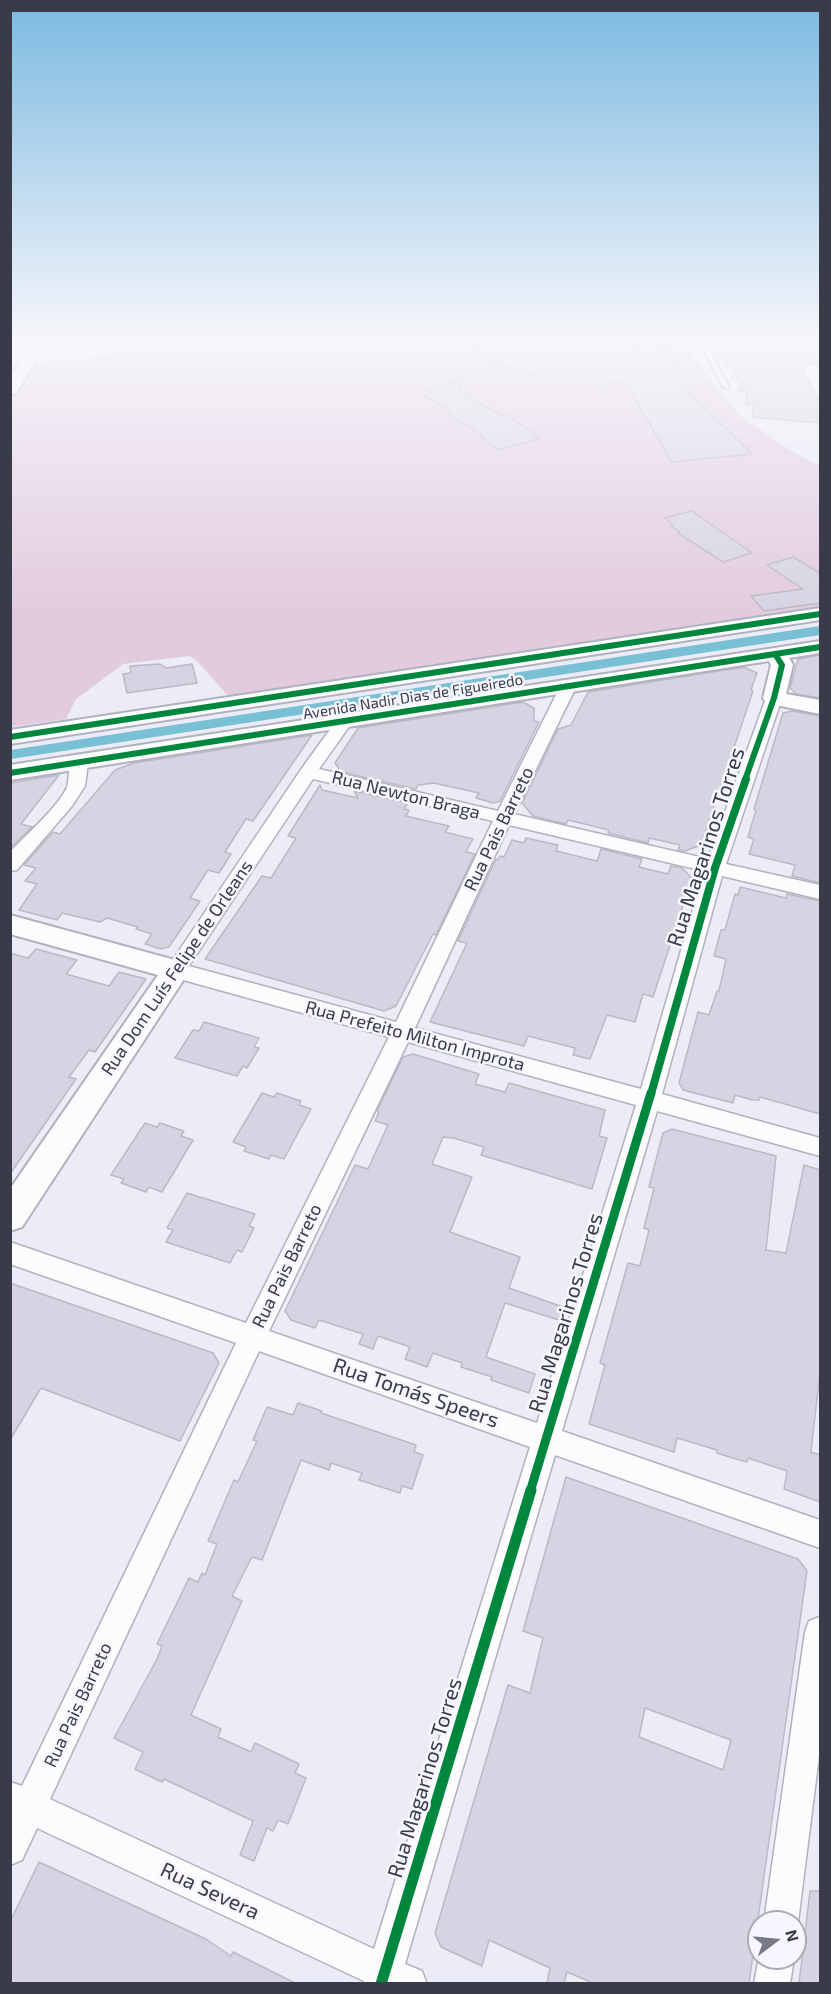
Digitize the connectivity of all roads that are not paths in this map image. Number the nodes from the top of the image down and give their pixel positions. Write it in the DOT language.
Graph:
graph roads {
  1 [pos="820,614"];
  2 [pos="820,647"];
  3 [pos="775,654"];
  4 [pos="568,687"];
  5 [pos="774,698"];
  6 [pos="820,707"];
  7 [pos="345,721"];
  8 [pos="10,737"];
  9 [pos="79,763"];
  10 [pos="308,772"];
  11 [pos="10,773"];
  12 [pos="502,819"];
  13 [pos="10,865"];
  14 [pos="715,868"];
  15 [pos="820,892"];
  16 [pos="10,924"];
  17 [pos="176,970"];
  18 [pos="402,1033"];
  19 [pos="649,1100"];
  20 [pos="820,1147"];
  21 [pos="10,1217"];
  22 [pos="10,1253"];
  23 [pos="252,1338"];
  24 [pos="546,1438"];
  25 [pos="820,1534"];
  26 [pos="820,1632"];
  27 [pos="20,1803"];
  28 [pos="10,1848"];
  29 [pos="783,1910"];
  30 [pos="391,1980"];
  1 -- 8 [label="main road, Avenida Nadir Dias de Figueiredo"];
  2 -- 3 [label="main road, Avenida Nadir Dias de Figueiredo"];
  3 -- 4 [label="main road, Avenida Nadir Dias de Figueiredo"];
  3 -- 5 [label="main road, Rua Magarinos Torres"];
  4 -- 7 [label="main road, Avenida Nadir Dias de Figueiredo"];
  4 -- 12 [label="street, Rua Pais Barreto"];
  5 -- 6 [label="main road"];
  5 -- 14 [label="street, Rua Magarinos Torres"];
  7 -- 9 [label="main road, Avenida Nadir Dias de Figueiredo"];
  7 -- 10 [label="street, Rua Dom Luís Felipe de Orleans"];
  9 -- 11 [label="main road, Avenida Nadir Dias de Figueiredo"];
  9 -- 13 [label="street"];
  10 -- 12 [label="street, Rua Newton Braga"];
  10 -- 17 [label="street, Rua Dom Luís Felipe de Orleans"];
  12 -- 14 [label="street, Rua Newton Braga"];
  12 -- 18 [label="street, Rua Pais Barreto"];
  14 -- 15 [label="street, Rua Newton Braga"];
  14 -- 19 [label="street, Rua Magarinos Torres"];
  16 -- 17 [label="main road, Rua Prefeito Milton Improta"];
  17 -- 18 [label="street, Rua Prefeito Milton Improta"];
  17 -- 21 [label="main road, Rua Dom Luís Felipe de Orleans"];
  18 -- 19 [label="street, Rua Prefeito Milton Improta"];
  18 -- 23 [label="street, Rua Pais Barreto"];
  19 -- 20 [label="street, Rua Prefeito Milton Improta"];
  19 -- 24 [label="street, Rua Magarinos Torres"];
  22 -- 23 [label="street, Rua Tomás Speers"];
  23 -- 24 [label="street, Rua Tomás Speers"];
  23 -- 27 [label="street, Rua Pais Barreto"];
  24 -- 25 [label="street, Rua Tomás Speers"];
  24 -- 30 [label="street, Rua Magarinos Torres"];
  26 -- 29 [label="street"];
  27 -- 28 [label="street, Rua Pais Barreto"];
  27 -- 30 [label="street, Rua Severa"];
}
